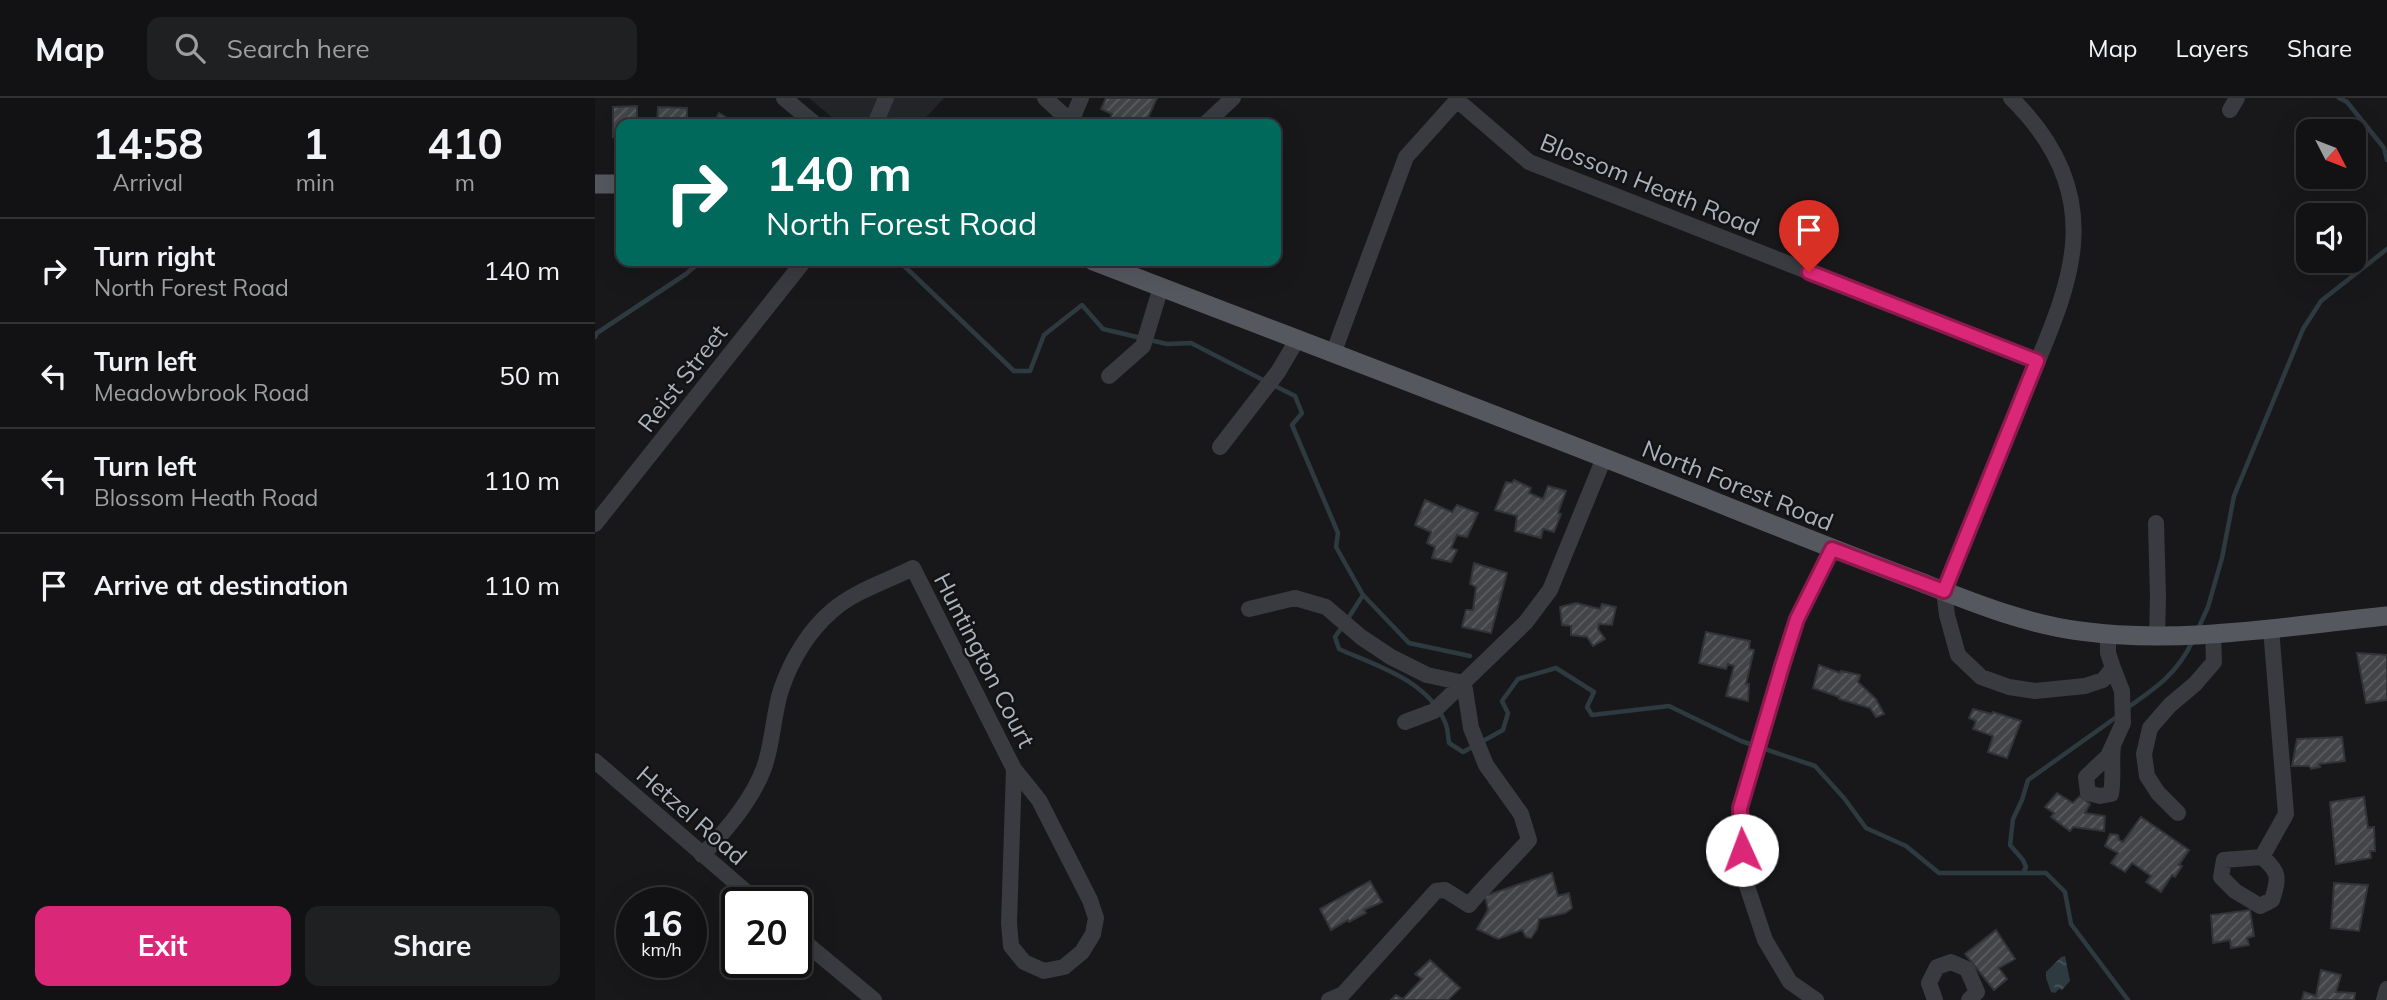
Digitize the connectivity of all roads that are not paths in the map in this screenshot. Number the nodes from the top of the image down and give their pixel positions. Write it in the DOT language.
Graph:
graph roads {
  1 [pos="784,98"];
  2 [pos="886,98"];
  3 [pos="1045,98"];
  4 [pos="1081,98"];
  5 [pos="1233,98"];
  6 [pos="2011,98"];
  7 [pos="1458,99"];
  8 [pos="809,119"];
  9 [pos="877,119"];
  10 [pos="1067,119"];
  11 [pos="1073,119"];
  12 [pos="1210,119"];
  13 [pos="595,184"];
  14 [pos="616,184"];
  15 [pos="800,266"];
  16 [pos="1136,269"];
  17 [pos="1161,287"];
  18 [pos="1297,340"];
  19 [pos="1333,354"];
  20 [pos="2037,361"];
  21 [pos="1109,376"];
  22 [pos="1220,447"];
  23 [pos="1604,458"];
  24 [pos="2156,523"];
  25 [pos="595,524"];
  26 [pos="1832,549"];
  27 [pos="1944,591"];
  28 [pos="1249,609"];
  29 [pos="2387,616"];
  30 [pos="2271,628"];
  31 [pos="2213,634"];
  32 [pos="2108,635"];
  33 [pos="2157,636"];
  34 [pos="2113,668"];
  35 [pos="1464,682"];
  36 [pos="1405,722"];
  37 [pos="2113,746"];
  38 [pos="595,761"];
  39 [pos="1014,769"];
  40 [pos="2178,813"];
  41 [pos="702,855"];
  42 [pos="2262,857"];
  43 [pos="740,887"];
  44 [pos="812,948"];
  45 [pos="2387,989"];
  46 [pos="874,1000"];
  47 [pos="1329,1000"];
  48 [pos="1816,1000"];
  49 [pos="1935,1000"];
  50 [pos="1969,1000"];
  51 [pos="2384,1000"];
  1 -- 8 [label="street"];
  2 -- 9 [label="street"];
  3 -- 10 [label="street"];
  4 -- 11 [label="street"];
  5 -- 12 [label="street"];
  6 -- 20 [label="street"];
  7 -- 19 [label="street"];
  7 -- 20 [label="street, Blossom Heath Road"];
  13 -- 14 [label="main road"];
  15 -- 25 [label="street, Reist Street"];
  16 -- 17 [label="main road, North Forest Road"];
  17 -- 18 [label="main road, North Forest Road"];
  17 -- 21 [label="street"];
  18 -- 19 [label="main road, North Forest Road"];
  18 -- 22 [label="street"];
  19 -- 23 [label="main road, North Forest Road"];
  20 -- 27 [label="street"];
  23 -- 26 [label="main road, North Forest Road"];
  23 -- 35 [label="street"];
  24 -- 33 [label="street"];
  26 -- 27 [label="main road, North Forest Road"];
  26 -- 48 [label="street"];
  27 -- 32 [label="main road, North Forest Road"];
  27 -- 34 [label="street"];
  28 -- 35 [label="street"];
  29 -- 30 [label="main road, North Forest Road"];
  30 -- 31 [label="main road, North Forest Road"];
  30 -- 42 [label="street"];
  31 -- 33 [label="main road, North Forest Road"];
  31 -- 40 [label="street"];
  32 -- 33 [label="main road, North Forest Road"];
  32 -- 34 [label="street"];
  34 -- 37 [label="street"];
  35 -- 36 [label="street"];
  35 -- 47 [label="street"];
  38 -- 41 [label="street, Hetzel Road"];
  39 -- 39 [label="street, Huntington Court"];
  39 -- 41 [label="street, Huntington Court"];
  41 -- 43 [label="street, Hetzel Road"];
  44 -- 46 [label="street"];
  45 -- 51 [label="street"];
  49 -- 50 [label="street"];
}
